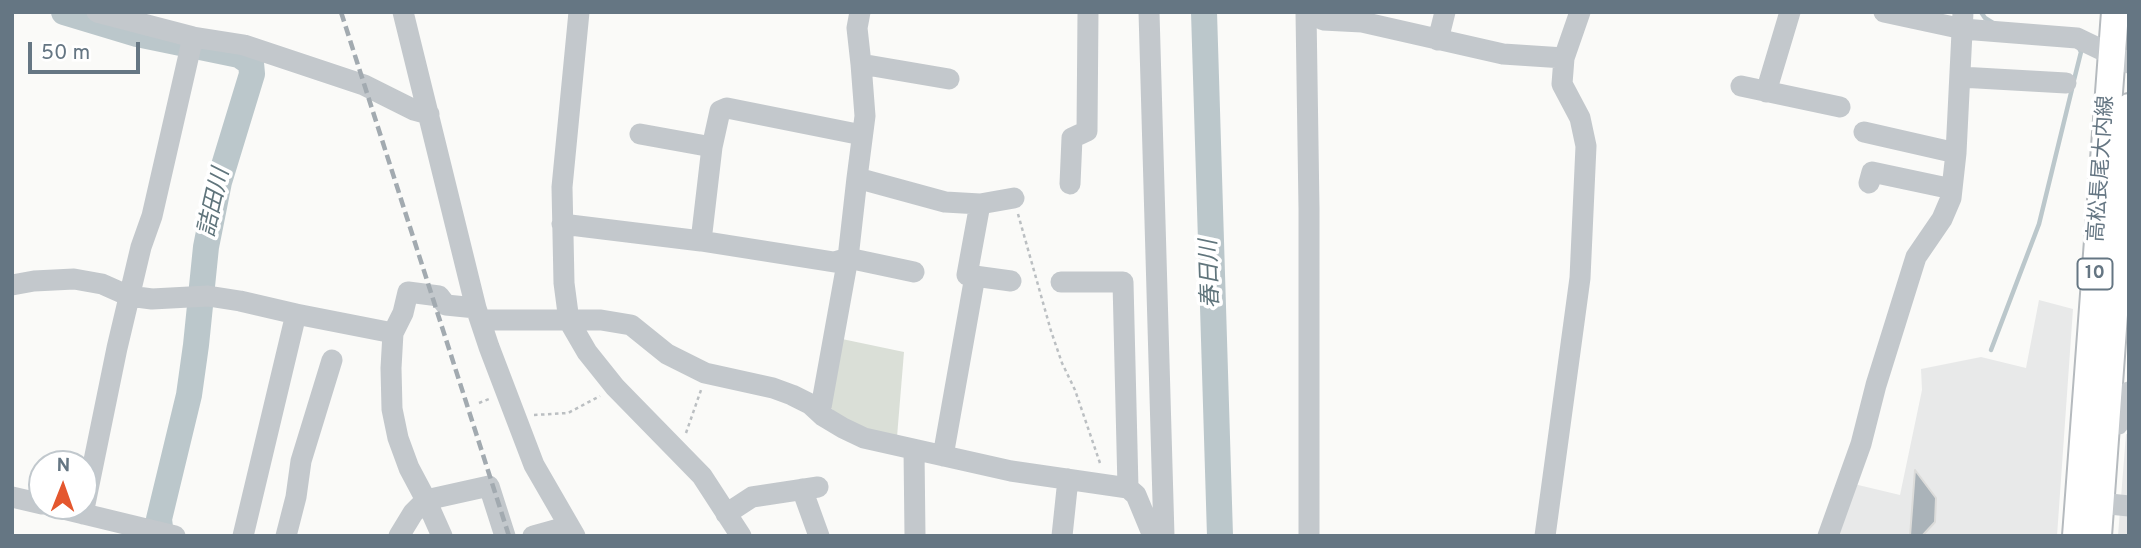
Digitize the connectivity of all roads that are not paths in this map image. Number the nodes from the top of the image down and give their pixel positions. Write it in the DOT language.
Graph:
graph roads {
  1 [pos="403,12"];
  2 [pos="579,12"];
  3 [pos="860,12"];
  4 [pos="1088,12"];
  5 [pos="1150,12"];
  6 [pos="1445,12"];
  7 [pos="1580,12"];
  8 [pos="1790,12"];
  9 [pos="1884,12"];
  10 [pos="2115,12"];
  11 [pos="110,14"];
  12 [pos="1317,15"];
  13 [pos="1963,21"];
  14 [pos="1438,40"];
  15 [pos="191,46"];
  16 [pos="1564,58"];
  17 [pos="2120,60"];
  18 [pos="861,64"];
  19 [pos="1960,77"];
  20 [pos="948,79"];
  21 [pos="2066,83"];
  22 [pos="1741,86"];
  23 [pos="1766,92"];
  24 [pos="1840,107"];
  25 [pos="2129,107"];
  26 [pos="429,114"];
  27 [pos="1864,132"];
  28 [pos="640,134"];
  29 [pos="862,135"];
  30 [pos="712,147"];
  31 [pos="1956,153"];
  32 [pos="857,177"];
  33 [pos="1869,183"];
  34 [pos="1070,184"];
  35 [pos="1952,189"];
  36 [pos="1014,198"];
  37 [pos="980,204"];
  38 [pos="562,224"];
  39 [pos="701,241"];
  40 [pos="848,258"];
  41 [pos="914,272"];
  42 [pos="975,276"];
  43 [pos="1011,281"];
  44 [pos="1061,282"];
  45 [pos="12,285"];
  46 [pos="129,296"];
  47 [pos="296,314"];
  48 [pos="478,314"];
  49 [pos="569,321"];
  50 [pos="393,333"];
  51 [pos="332,360"];
  52 [pos="2129,392"];
  53 [pos="820,413"];
  54 [pos="2106,425"];
  55 [pos="96,450"];
  56 [pos="914,450"];
  57 [pos="943,457"];
  58 [pos="1068,480"];
  59 [pos="1118,487"];
  60 [pos="426,499"];
  61 [pos="2101,503"];
  62 [pos="2129,506"];
  63 [pos="726,513"];
  64 [pos="98,520"];
  65 [pos="1309,527"];
  66 [pos="126,530"];
  67 [pos="572,531"];
  68 [pos="165,534"];
  69 [pos="243,536"];
  70 [pos="286,536"];
  71 [pos="399,536"];
  72 [pos="442,536"];
  73 [pos="505,536"];
  74 [pos="533,536"];
  75 [pos="741,536"];
  76 [pos="819,536"];
  77 [pos="915,536"];
  78 [pos="1062,536"];
  79 [pos="1153,536"];
  80 [pos="1164,536"];
  81 [pos="1323,536"];
  82 [pos="1545,536"];
  83 [pos="1828,536"];
  84 [pos="2076,536"];
  85 [pos="2098,536"];
  1 -- 26 [label="street"];
  2 -- 38 [label="street"];
  3 -- 18 [label="street"];
  4 -- 34 [label="street"];
  5 -- 80 [label="street"];
  6 -- 14 [label="street"];
  7 -- 16 [label="street"];
  8 -- 23 [label="street"];
  9 -- 13 [label="street"];
  10 -- 17 [label="main road, 高松長尾大内線 / 10"];
  11 -- 15 [label="street"];
  12 -- 14 [label="street"];
  12 -- 65 [label="street"];
  13 -- 17 [label="street"];
  13 -- 19 [label="street"];
  14 -- 16 [label="street"];
  15 -- 26 [label="street"];
  15 -- 46 [label="street"];
  16 -- 82 [label="street"];
  17 -- 84 [label="main road, 高松長尾大内線 / 10"];
  18 -- 20 [label="street"];
  18 -- 29 [label="street"];
  19 -- 21 [label="street"];
  19 -- 31 [label="street"];
  22 -- 23 [label="street"];
  23 -- 24 [label="street"];
  25 -- 54 [label="main road, 高松長尾大内線 / 10"];
  26 -- 48 [label="street"];
  27 -- 31 [label="street"];
  28 -- 30 [label="street"];
  29 -- 30 [label="street"];
  29 -- 32 [label="street"];
  30 -- 39 [label="street"];
  31 -- 35 [label="street"];
  32 -- 37 [label="street"];
  32 -- 40 [label="street"];
  33 -- 35 [label="street"];
  35 -- 83 [label="street"];
  36 -- 37 [label="street"];
  37 -- 42 [label="street"];
  38 -- 39 [label="street"];
  38 -- 49 [label="street"];
  39 -- 40 [label="street"];
  40 -- 41 [label="street"];
  40 -- 53 [label="street"];
  42 -- 43 [label="street"];
  42 -- 57 [label="street"];
  44 -- 59 [label="street"];
  45 -- 46 [label="street"];
  46 -- 47 [label="street"];
  46 -- 55 [label="street"];
  47 -- 50 [label="street"];
  47 -- 69 [label="street"];
  48 -- 49 [label="street"];
  48 -- 50 [label="street"];
  48 -- 67 [label="street"];
  49 -- 53 [label="street"];
  49 -- 63 [label="street"];
  50 -- 60 [label="street"];
  51 -- 70 [label="street"];
  52 -- 54 [label="street"];
  53 -- 56 [label="street"];
  54 -- 61 [label="main road, 高松長尾大内線 / 10"];
  56 -- 57 [label="street"];
  56 -- 77 [label="street"];
  57 -- 58 [label="street"];
  58 -- 59 [label="street"];
  58 -- 78 [label="street"];
  59 -- 79 [label="street"];
  60 -- 71 [label="street"];
  60 -- 72 [label="street"];
  60 -- 73 [label="street"];
  61 -- 62 [label="street"];
  61 -- 85 [label="main road, 高松長尾大内線 / 10"];
  63 -- 75 [label="street"];
  63 -- 76 [label="street"];
  64 -- 66 [label="street"];
  65 -- 81 [label="street"];
  66 -- 68 [label="street"];
  67 -- 74 [label="street"];
}
